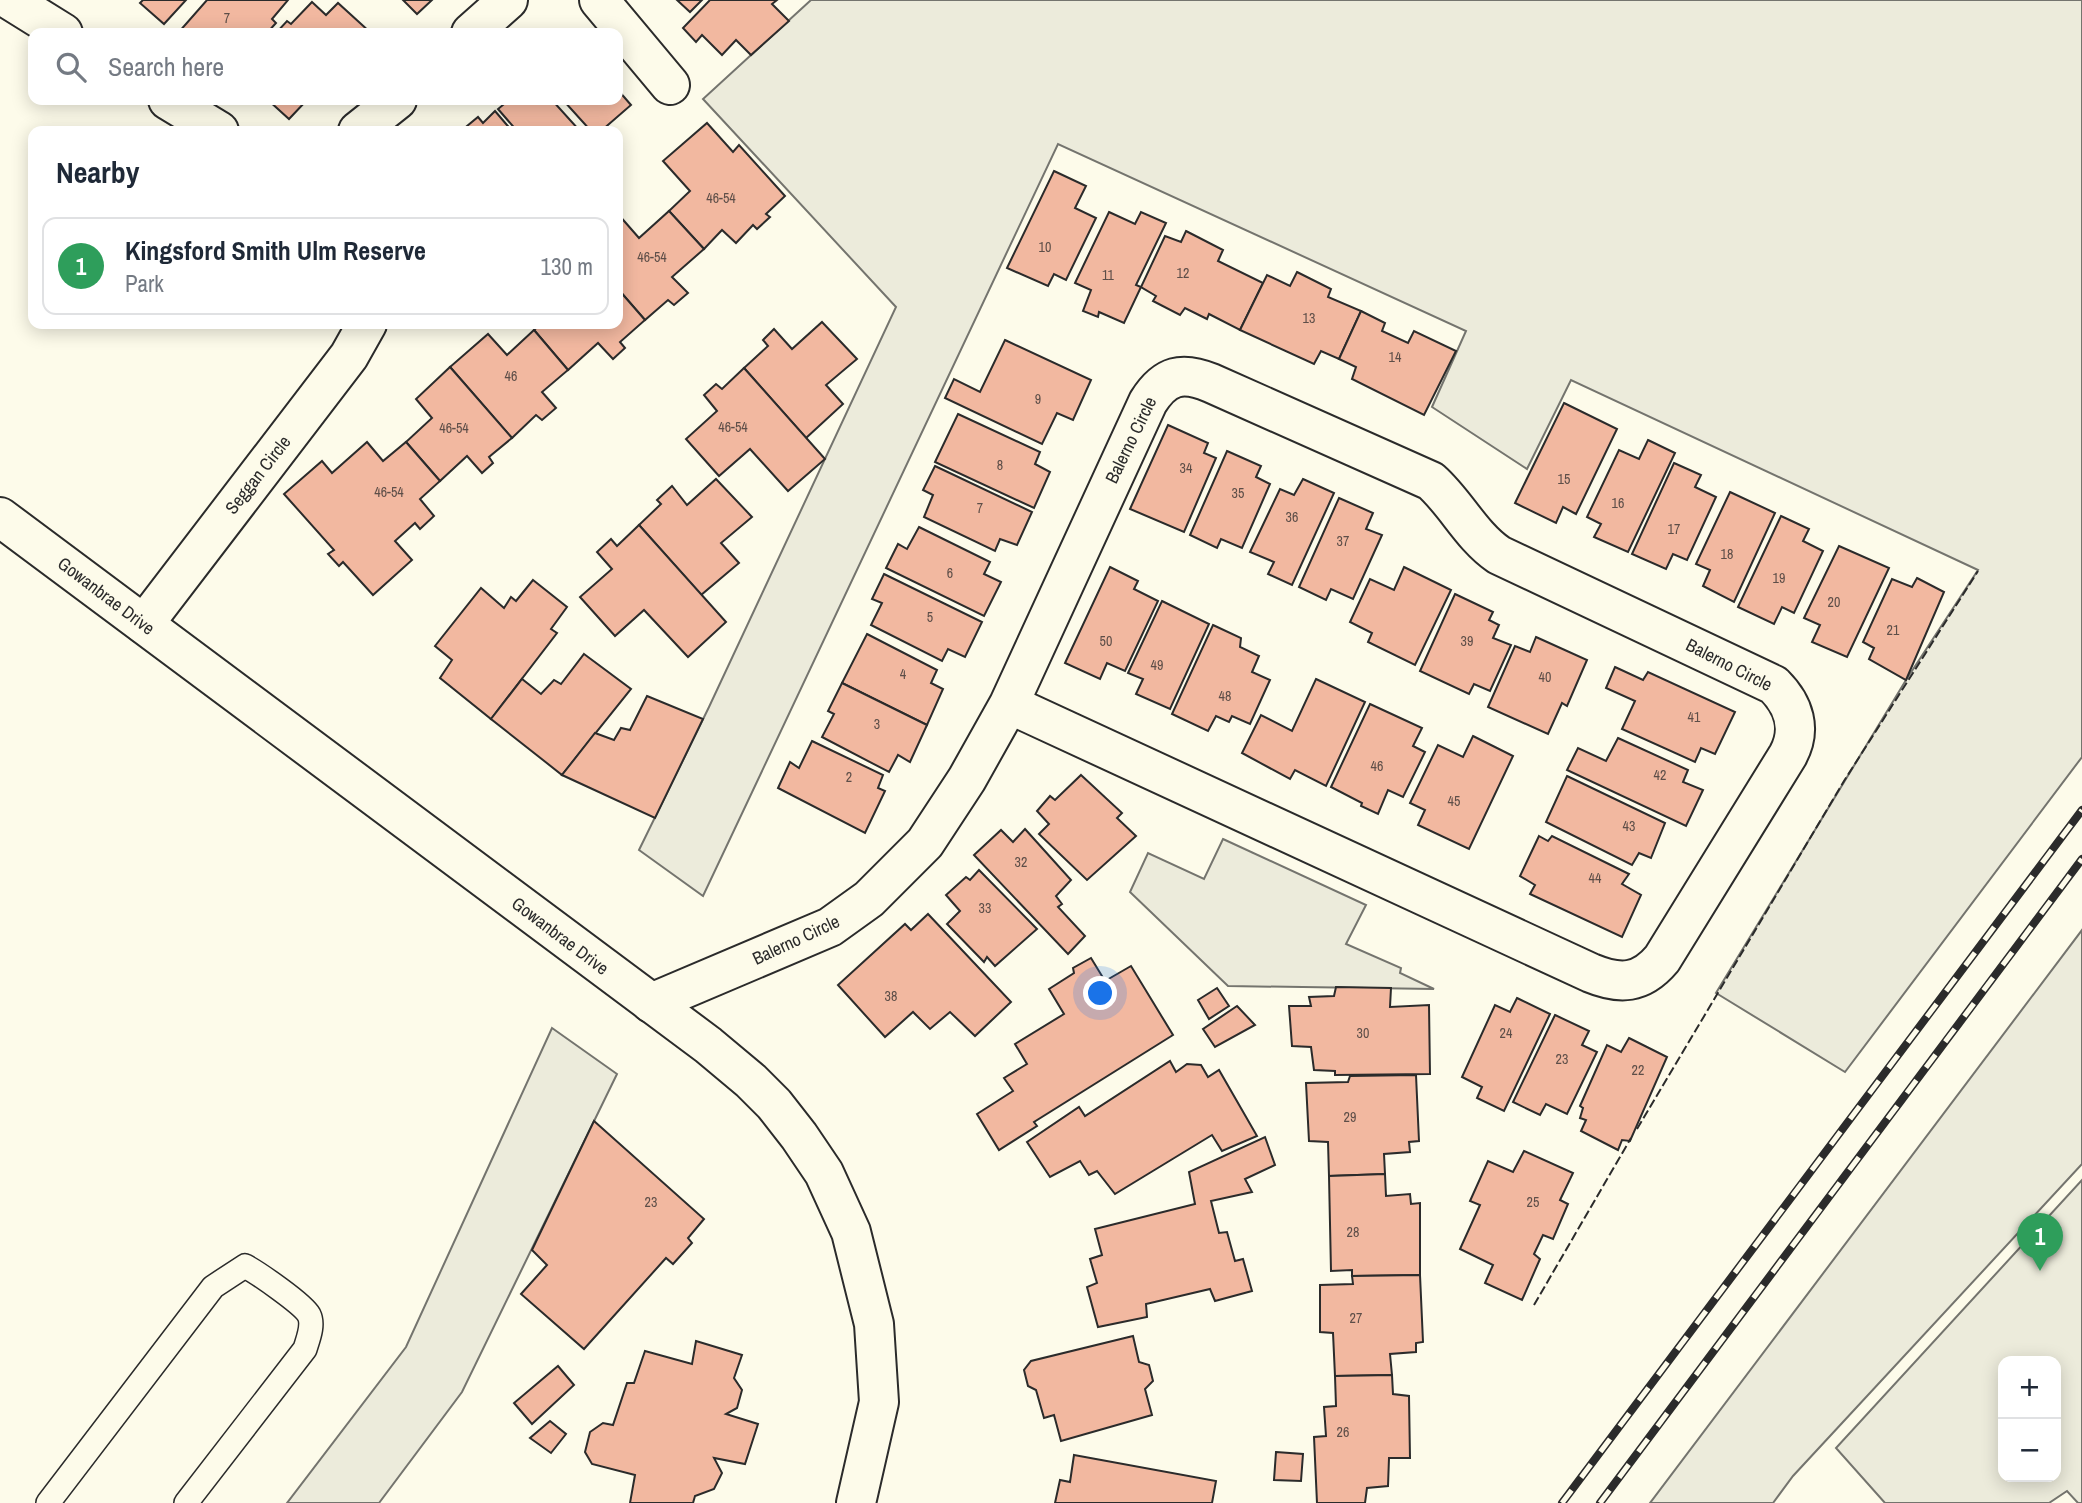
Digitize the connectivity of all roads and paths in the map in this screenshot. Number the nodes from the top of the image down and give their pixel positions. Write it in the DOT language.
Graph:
graph roads {
  1 [pos="9,0"];
  2 [pos="508,0"];
  3 [pos="599,0"];
  4 [pos="54,28"];
  5 [pos="477,28"];
  6 [pos="622,28"];
  7 [pos="623,29"];
  8 [pos="670,85"];
  9 [pos="176,105"];
  10 [pos="391,105"];
  11 [pos="211,126"];
  12 [pos="364,126"];
  13 [pos="364,329"];
  14 [pos="0,517"];
  15 [pos="144,624"];
  16 [pos="1009,704"];
  17 [pos="651,1003"];
  18 [pos="48,1503"];
  19 [pos="186,1503"];
  20 [pos="856,1503"];
  1 -- 4 [label="street"];
  2 -- 5 [label="street"];
  3 -- 6 [label="street"];
  7 -- 8 [label="street"];
  9 -- 11 [label="street"];
  10 -- 12 [label="street"];
  13 -- 15 [label="street, Seggan Circle"];
  14 -- 15 [label="street, Gowanbrae Drive"];
  15 -- 17 [label="street, Gowanbrae Drive"];
  16 -- 16 [label="street, Balerno Circle"];
  16 -- 17 [label="street, Balerno Circle"];
  17 -- 20 [label="street, Gowanbrae Drive"];
  18 -- 19 [label="lane"];
}
